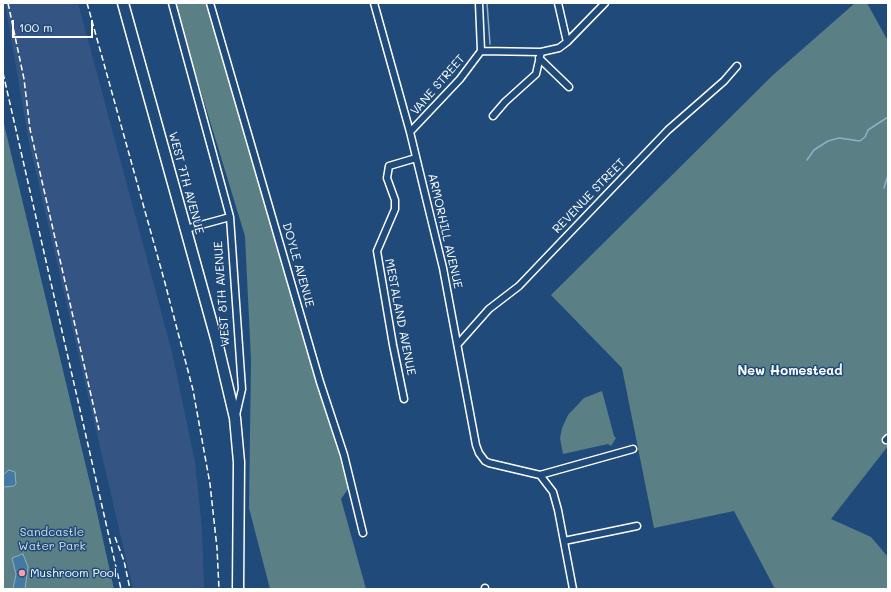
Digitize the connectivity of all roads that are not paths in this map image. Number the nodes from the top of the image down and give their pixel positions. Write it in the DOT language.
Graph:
graph roads {
  1 [pos="123,3"];
  2 [pos="172,3"];
  3 [pos="210,3"];
  4 [pos="374,3"];
  5 [pos="479,3"];
  6 [pos="558,3"];
  7 [pos="601,4"];
  8 [pos="567,42"];
  9 [pos="481,51"];
  10 [pos="540,55"];
  11 [pos="737,66"];
  12 [pos="569,87"];
  13 [pos="493,116"];
  14 [pos="410,132"];
  15 [pos="416,158"];
  16 [pos="230,217"];
  17 [pos="186,229"];
  18 [pos="458,344"];
  19 [pos="404,399"];
  20 [pos="235,418"];
  21 [pos="633,448"];
  22 [pos="540,475"];
  23 [pos="636,526"];
  24 [pos="363,533"];
  25 [pos="564,541"];
  26 [pos="238,589"];
  27 [pos="573,589"];
  1 -- 17 [label="main road, WEST 7TH AVENUE"];
  2 -- 16 [label="street, WEST 8TH AVENUE"];
  3 -- 24 [label="street, DOYLE AVENUE"];
  4 -- 14 [label="street, ARMORHILL AVENUE"];
  5 -- 9 [label="street"];
  6 -- 8 [label="street"];
  7 -- 8 [label="street"];
  8 -- 10 [label="street"];
  9 -- 10 [label="street"];
  9 -- 14 [label="street, VANE STREET"];
  10 -- 12 [label="street"];
  10 -- 13 [label="street"];
  11 -- 18 [label="street, REVENUE STREET"];
  14 -- 15 [label="street, ARMORHILL AVENUE"];
  15 -- 18 [label="street, ARMORHILL AVENUE"];
  15 -- 19 [label="street, MESTALAND AVENUE"];
  16 -- 17 [label="street"];
  16 -- 20 [label="street, WEST 8TH AVENUE"];
  17 -- 20 [label="main road, WEST 7TH AVENUE"];
  18 -- 22 [label="street, ARMORHILL AVENUE"];
  20 -- 26 [label="main road, WEST 8TH AVENUE"];
  21 -- 22 [label="street"];
  22 -- 25 [label="street"];
  23 -- 25 [label="street"];
  25 -- 27 [label="street"];
}
